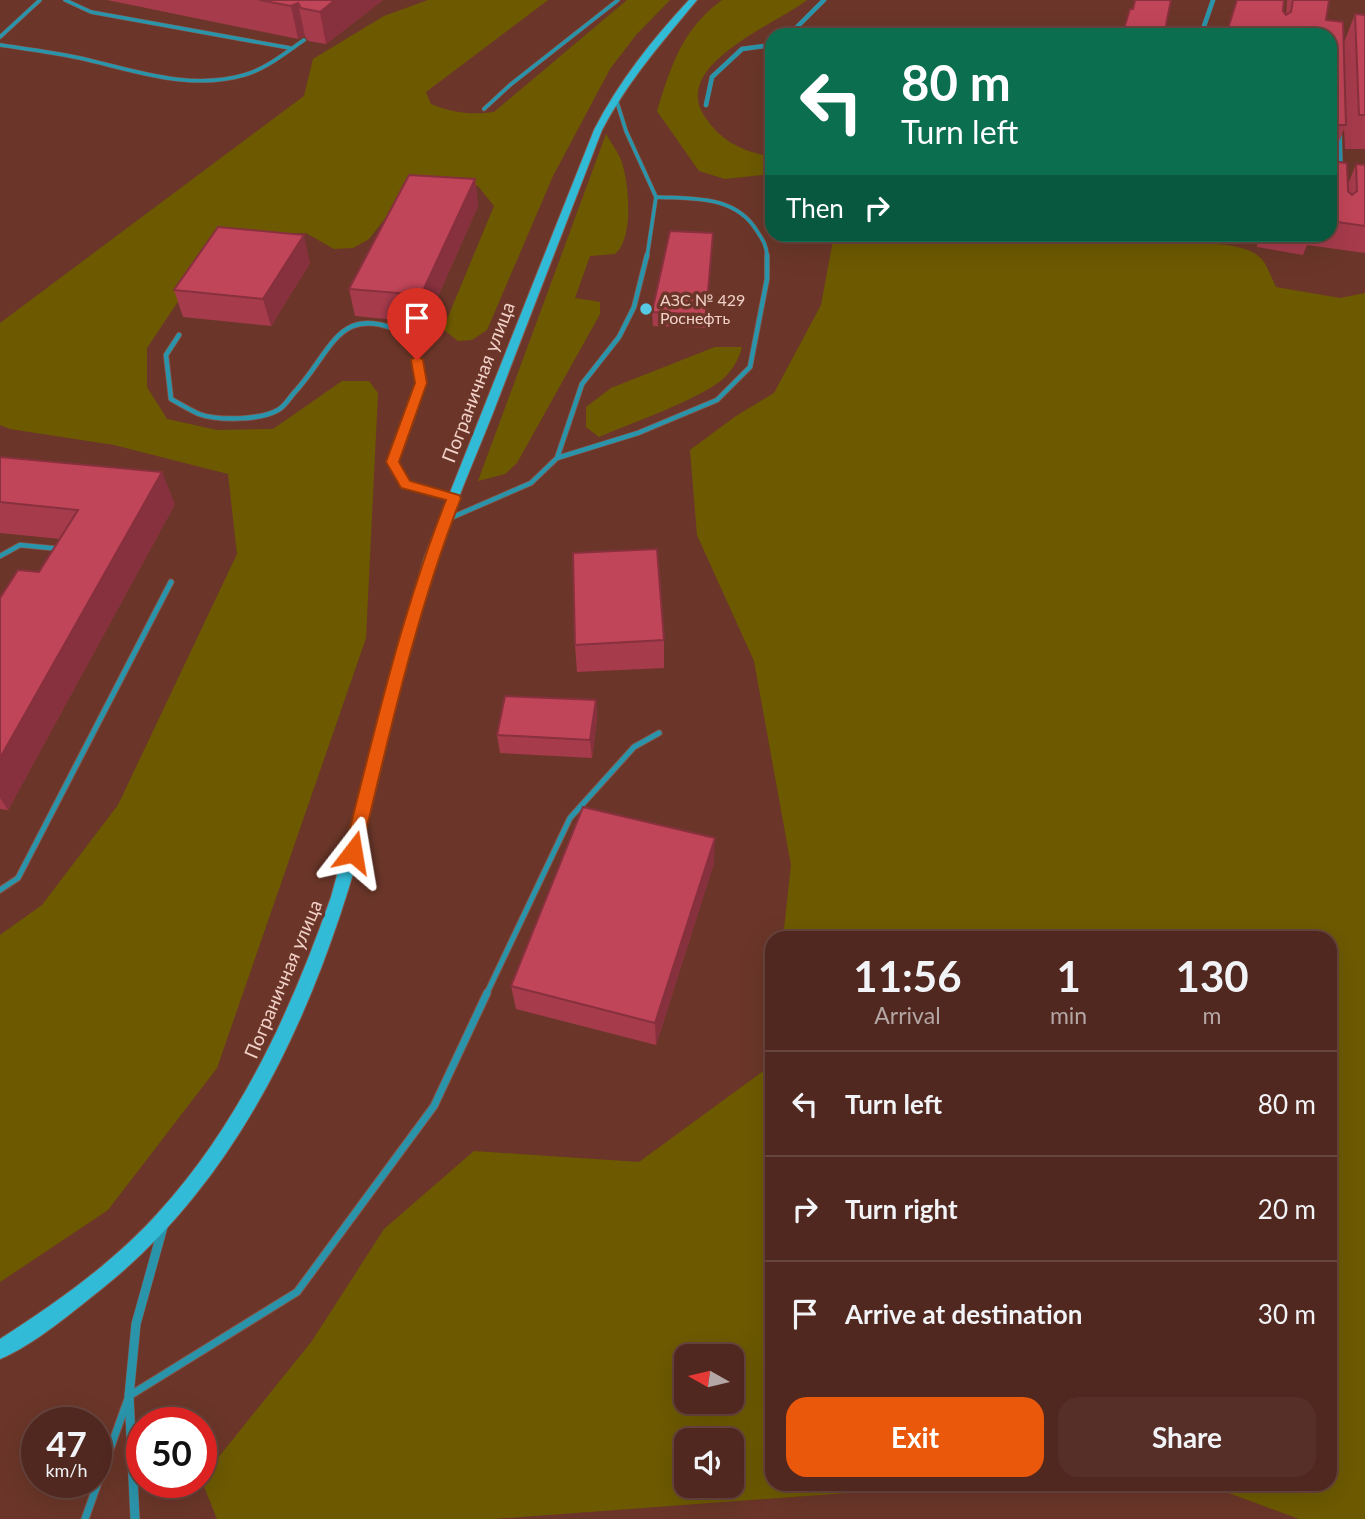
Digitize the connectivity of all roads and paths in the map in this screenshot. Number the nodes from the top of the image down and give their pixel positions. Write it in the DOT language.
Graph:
graph roads {
  1 [pos="41,0"];
  2 [pos="65,0"];
  3 [pos="618,0"];
  4 [pos="693,0"];
  5 [pos="824,0"];
  6 [pos="1213,0"];
  7 [pos="796,28"];
  8 [pos="1203,28"];
  9 [pos="0,37"];
  10 [pos="304,40"];
  11 [pos="0,45"];
  12 [pos="765,47"];
  13 [pos="292,49"];
  14 [pos="615,96"];
  15 [pos="706,105"];
  16 [pos="484,109"];
  17 [pos="1340,135"];
  18 [pos="1341,175"];
  19 [pos="656,197"];
  20 [pos="179,335"];
  21 [pos="557,458"];
  22 [pos="454,498"];
  23 [pos="443,521"];
  24 [pos="61,549"];
  25 [pos="0,556"];
  26 [pos="171,582"];
  27 [pos="659,733"];
  28 [pos="0,890"];
  29 [pos="165,1219"];
  30 [pos="0,1350"];
  31 [pos="129,1396"];
  32 [pos="85,1519"];
  33 [pos="135,1519"];
  1 -- 9 [label="lane"];
  2 -- 13 [label="lane"];
  3 -- 16 [label="lane"];
  4 -- 14 [label="main road, Пограничная улица"];
  5 -- 7 [label="street"];
  6 -- 8 [label="street"];
  10 -- 13 [label="lane"];
  11 -- 13 [label="lane"];
  12 -- 15 [label="street"];
  14 -- 19 [label="lane"];
  14 -- 22 [label="main road, Пограничная улица"];
  17 -- 18 [label="lane"];
  19 -- 21 [label="lane"];
  19 -- 21 [label="lane"];
  20 -- 22 [label="lane"];
  21 -- 23 [label="lane"];
  22 -- 23 [label="main road, Пограничная улица"];
  23 -- 29 [label="main road, Пограничная улица"];
  24 -- 25 [label="lane"];
  26 -- 28 [label="lane"];
  27 -- 31 [label="lane"];
  29 -- 30 [label="main road, Пограничная улица"];
  29 -- 31 [label="street"];
  31 -- 32 [label="lane"];
  31 -- 33 [label="street"];
}
